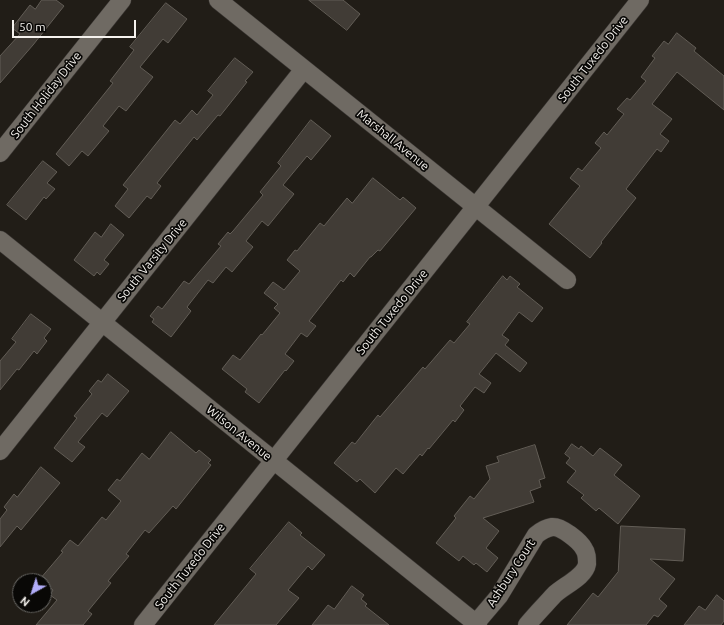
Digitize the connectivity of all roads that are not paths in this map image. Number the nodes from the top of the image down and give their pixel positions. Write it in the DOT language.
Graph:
graph roads {
  1 [pos="122,0"];
  2 [pos="218,0"];
  3 [pos="640,0"];
  4 [pos="304,69"];
  5 [pos="0,153"];
  6 [pos="476,207"];
  7 [pos="0,240"];
  8 [pos="567,280"];
  9 [pos="102,323"];
  10 [pos="0,451"];
  11 [pos="273,461"];
  12 [pos="477,624"];
  13 [pos="143,625"];
  14 [pos="527,625"];
  1 -- 5 [label="street, South Holiday Drive"];
  2 -- 4 [label="street, Marshall Avenue"];
  3 -- 6 [label="street, South Tuxedo Drive"];
  4 -- 6 [label="street, Marshall Avenue"];
  4 -- 9 [label="street, South Varsity Drive"];
  6 -- 8 [label="street, Marshall Avenue"];
  6 -- 11 [label="street, South Tuxedo Drive"];
  7 -- 9 [label="street, Wilson Avenue"];
  9 -- 10 [label="street, South Varsity Drive"];
  9 -- 11 [label="street, Wilson Avenue"];
  11 -- 12 [label="street, Wilson Avenue"];
  11 -- 13 [label="street, South Tuxedo Drive"];
  12 -- 14 [label="street, Ashbury Court"];
}
